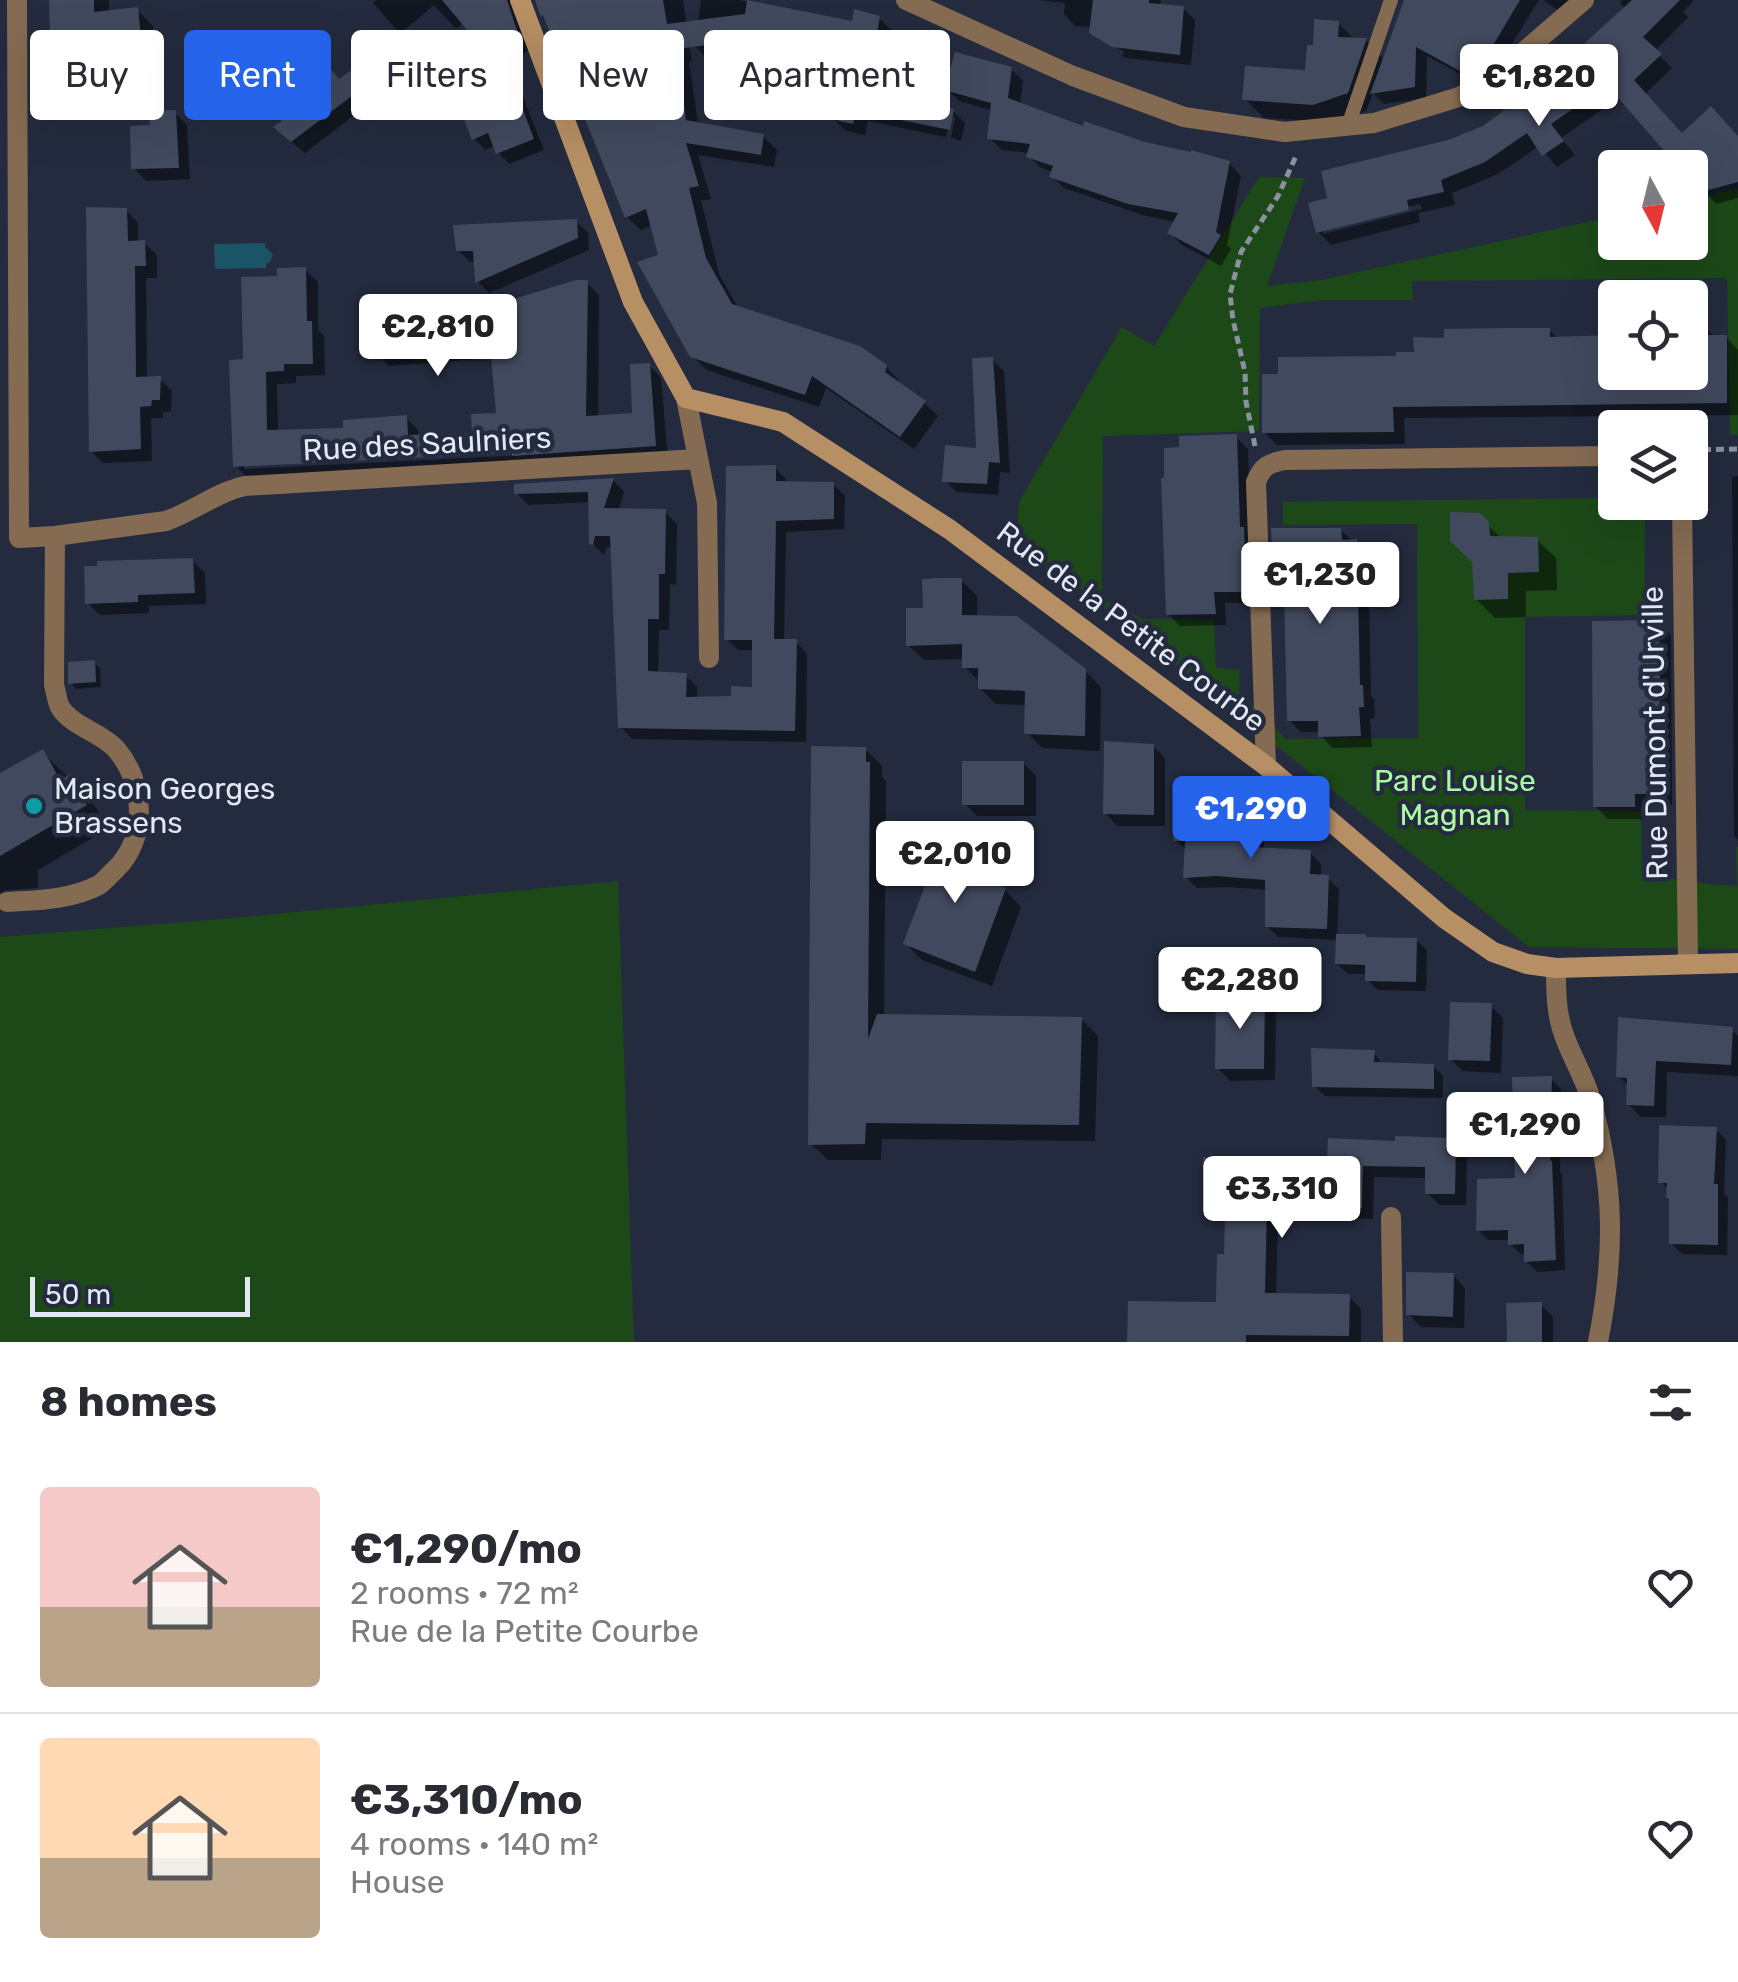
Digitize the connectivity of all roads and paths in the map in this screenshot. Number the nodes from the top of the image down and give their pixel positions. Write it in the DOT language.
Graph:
graph roads {
  1 [pos="17,0"];
  2 [pos="520,0"];
  3 [pos="906,0"];
  4 [pos="1390,0"];
  5 [pos="1584,0"];
  6 [pos="1348,126"];
  7 [pos="1307,130"];
  8 [pos="686,398"];
  9 [pos="1738,449"];
  10 [pos="1708,450"];
  11 [pos="1598,456"];
  12 [pos="698,459"];
  13 [pos="1260,471"];
  14 [pos="1682,520"];
  15 [pos="56,536"];
  16 [pos="10,538"];
  17 [pos="709,658"];
  18 [pos="1266,766"];
  19 [pos="8,902"];
  20 [pos="1688,962"];
  21 [pos="1738,962"];
  22 [pos="1556,968"];
  23 [pos="1391,1217"];
  24 [pos="1393,1342"];
  25 [pos="1598,1342"];
  1 -- 16 [label="street"];
  2 -- 8 [label="street"];
  3 -- 7 [label="street"];
  4 -- 6 [label="lane"];
  5 -- 6 [label="street"];
  6 -- 7 [label="street"];
  7 -- 13 [label="path"];
  8 -- 12 [label="street"];
  8 -- 18 [label="street, Rue de la Petite Courbe"];
  9 -- 10 [label="path"];
  11 -- 13 [label="street"];
  12 -- 15 [label="street, Rue des Saulniers"];
  12 -- 17 [label="street"];
  13 -- 18 [label="street"];
  14 -- 20 [label="street, Rue Dumont d'Urville"];
  15 -- 16 [label="street, Rue des Saulniers"];
  15 -- 19 [label="street"];
  18 -- 22 [label="street, Rue de la Petite Courbe"];
  20 -- 21 [label="street, Rue de la Petite Courbe"];
  20 -- 22 [label="street, Rue de la Petite Courbe"];
  22 -- 25 [label="street"];
  23 -- 24 [label="street"];
}
